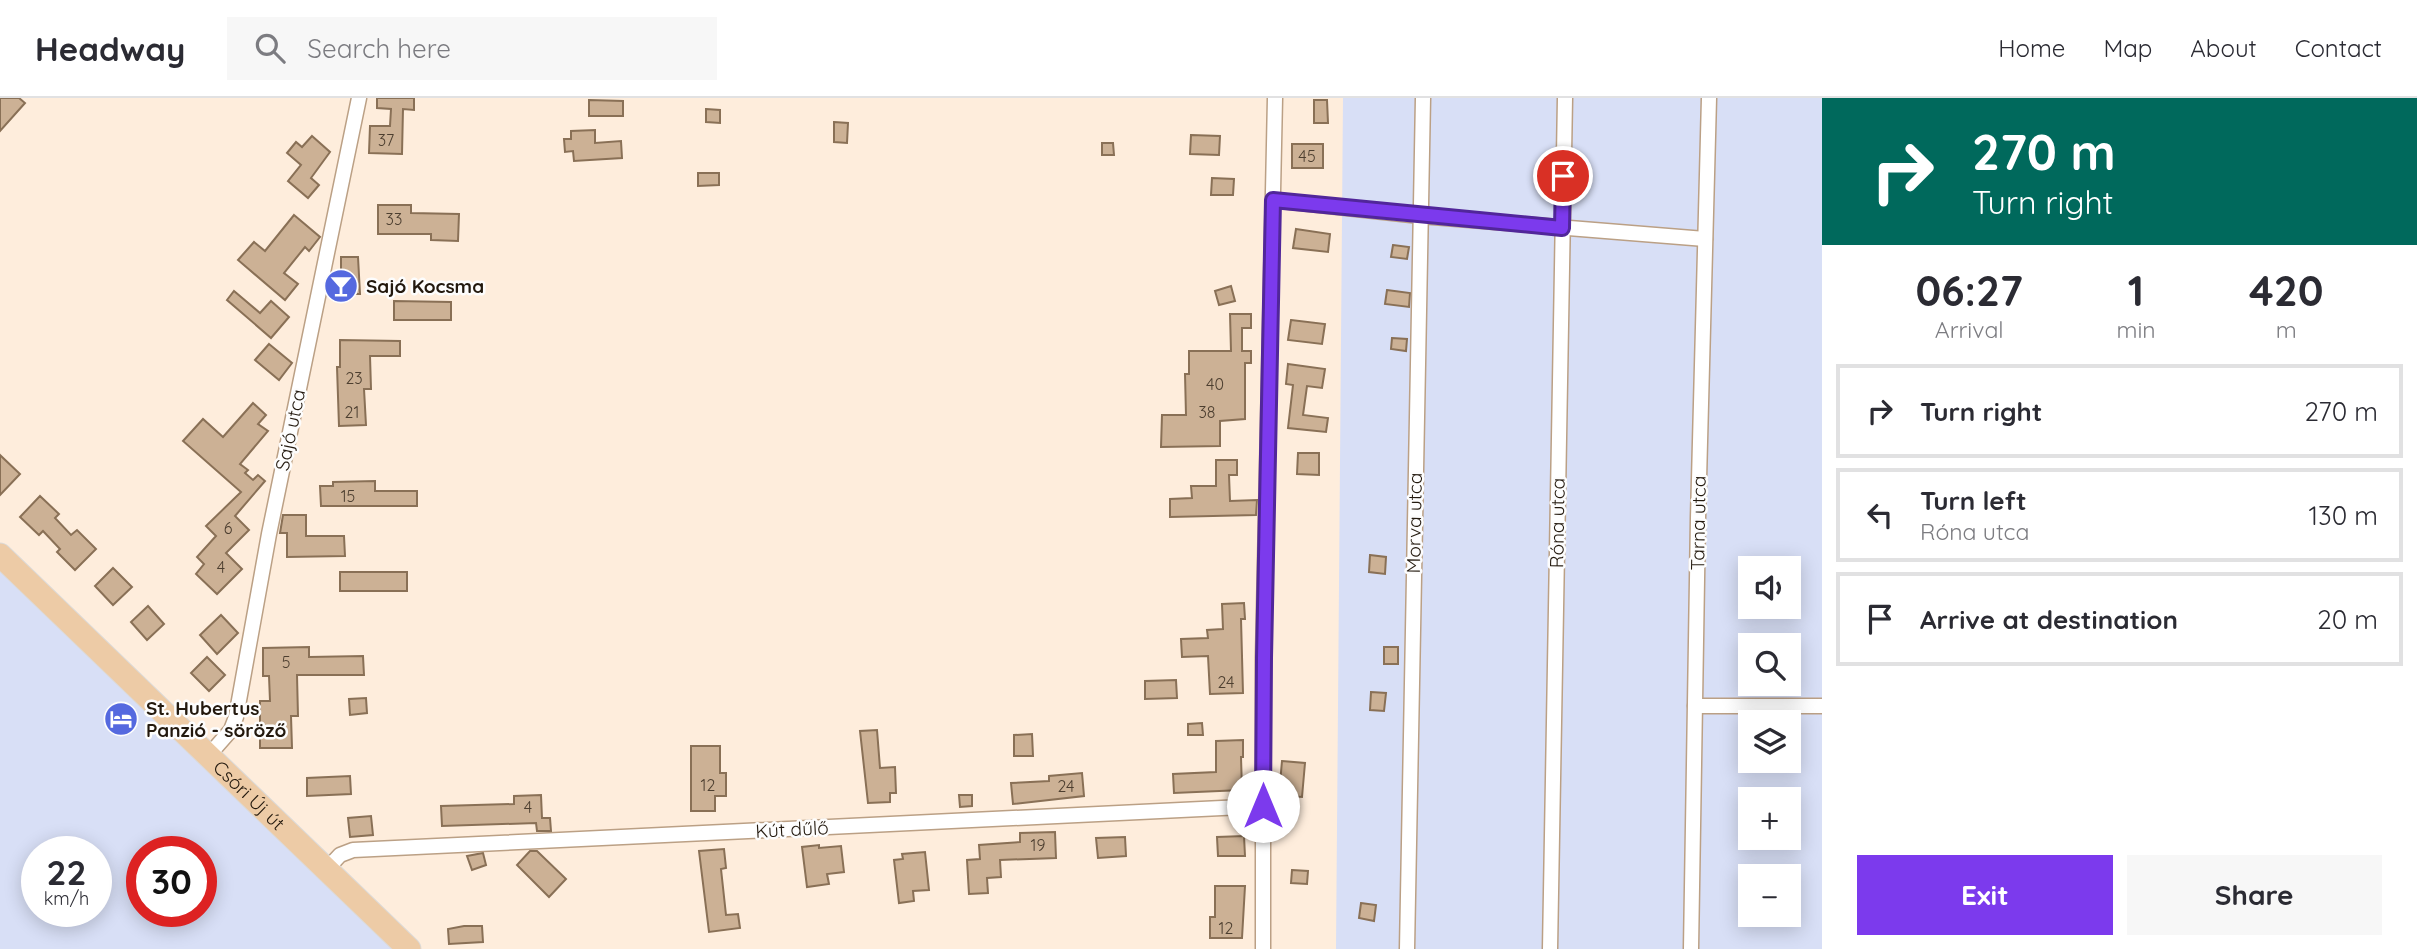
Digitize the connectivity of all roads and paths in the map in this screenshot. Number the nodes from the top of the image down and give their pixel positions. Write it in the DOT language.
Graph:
graph roads {
  1 [pos="359,98"];
  2 [pos="1275,98"];
  3 [pos="1423,98"];
  4 [pos="1565,98"];
  5 [pos="1709,98"];
  6 [pos="1273,200"];
  7 [pos="1420,216"];
  8 [pos="1562,228"];
  9 [pos="1705,239"];
  10 [pos="0,555"];
  11 [pos="1695,706"];
  12 [pos="1822,706"];
  13 [pos="209,755"];
  14 [pos="1263,806"];
  15 [pos="327,869"];
  16 [pos="409,949"];
  17 [pos="1263,949"];
  18 [pos="1406,949"];
  19 [pos="1550,949"];
  20 [pos="1691,949"];
  1 -- 13 [label="street, Sajó utca"];
  2 -- 6 [label="street"];
  3 -- 7 [label="street, Morva utca"];
  4 -- 8 [label="street, Róna utca"];
  5 -- 9 [label="street, Tarna utca"];
  6 -- 7 [label="street"];
  6 -- 14 [label="street"];
  7 -- 8 [label="street"];
  7 -- 18 [label="street, Morva utca"];
  8 -- 9 [label="street"];
  8 -- 19 [label="street, Róna utca"];
  9 -- 11 [label="street, Tarna utca"];
  10 -- 13 [label="main road, Csóri Új út"];
  11 -- 12 [label="street"];
  11 -- 20 [label="street, Tarna utca"];
  13 -- 15 [label="main road, Csóri Új út"];
  14 -- 15 [label="street, Kút dűlő"];
  14 -- 17 [label="street"];
  15 -- 16 [label="main road, Csóri Új út"];
}
